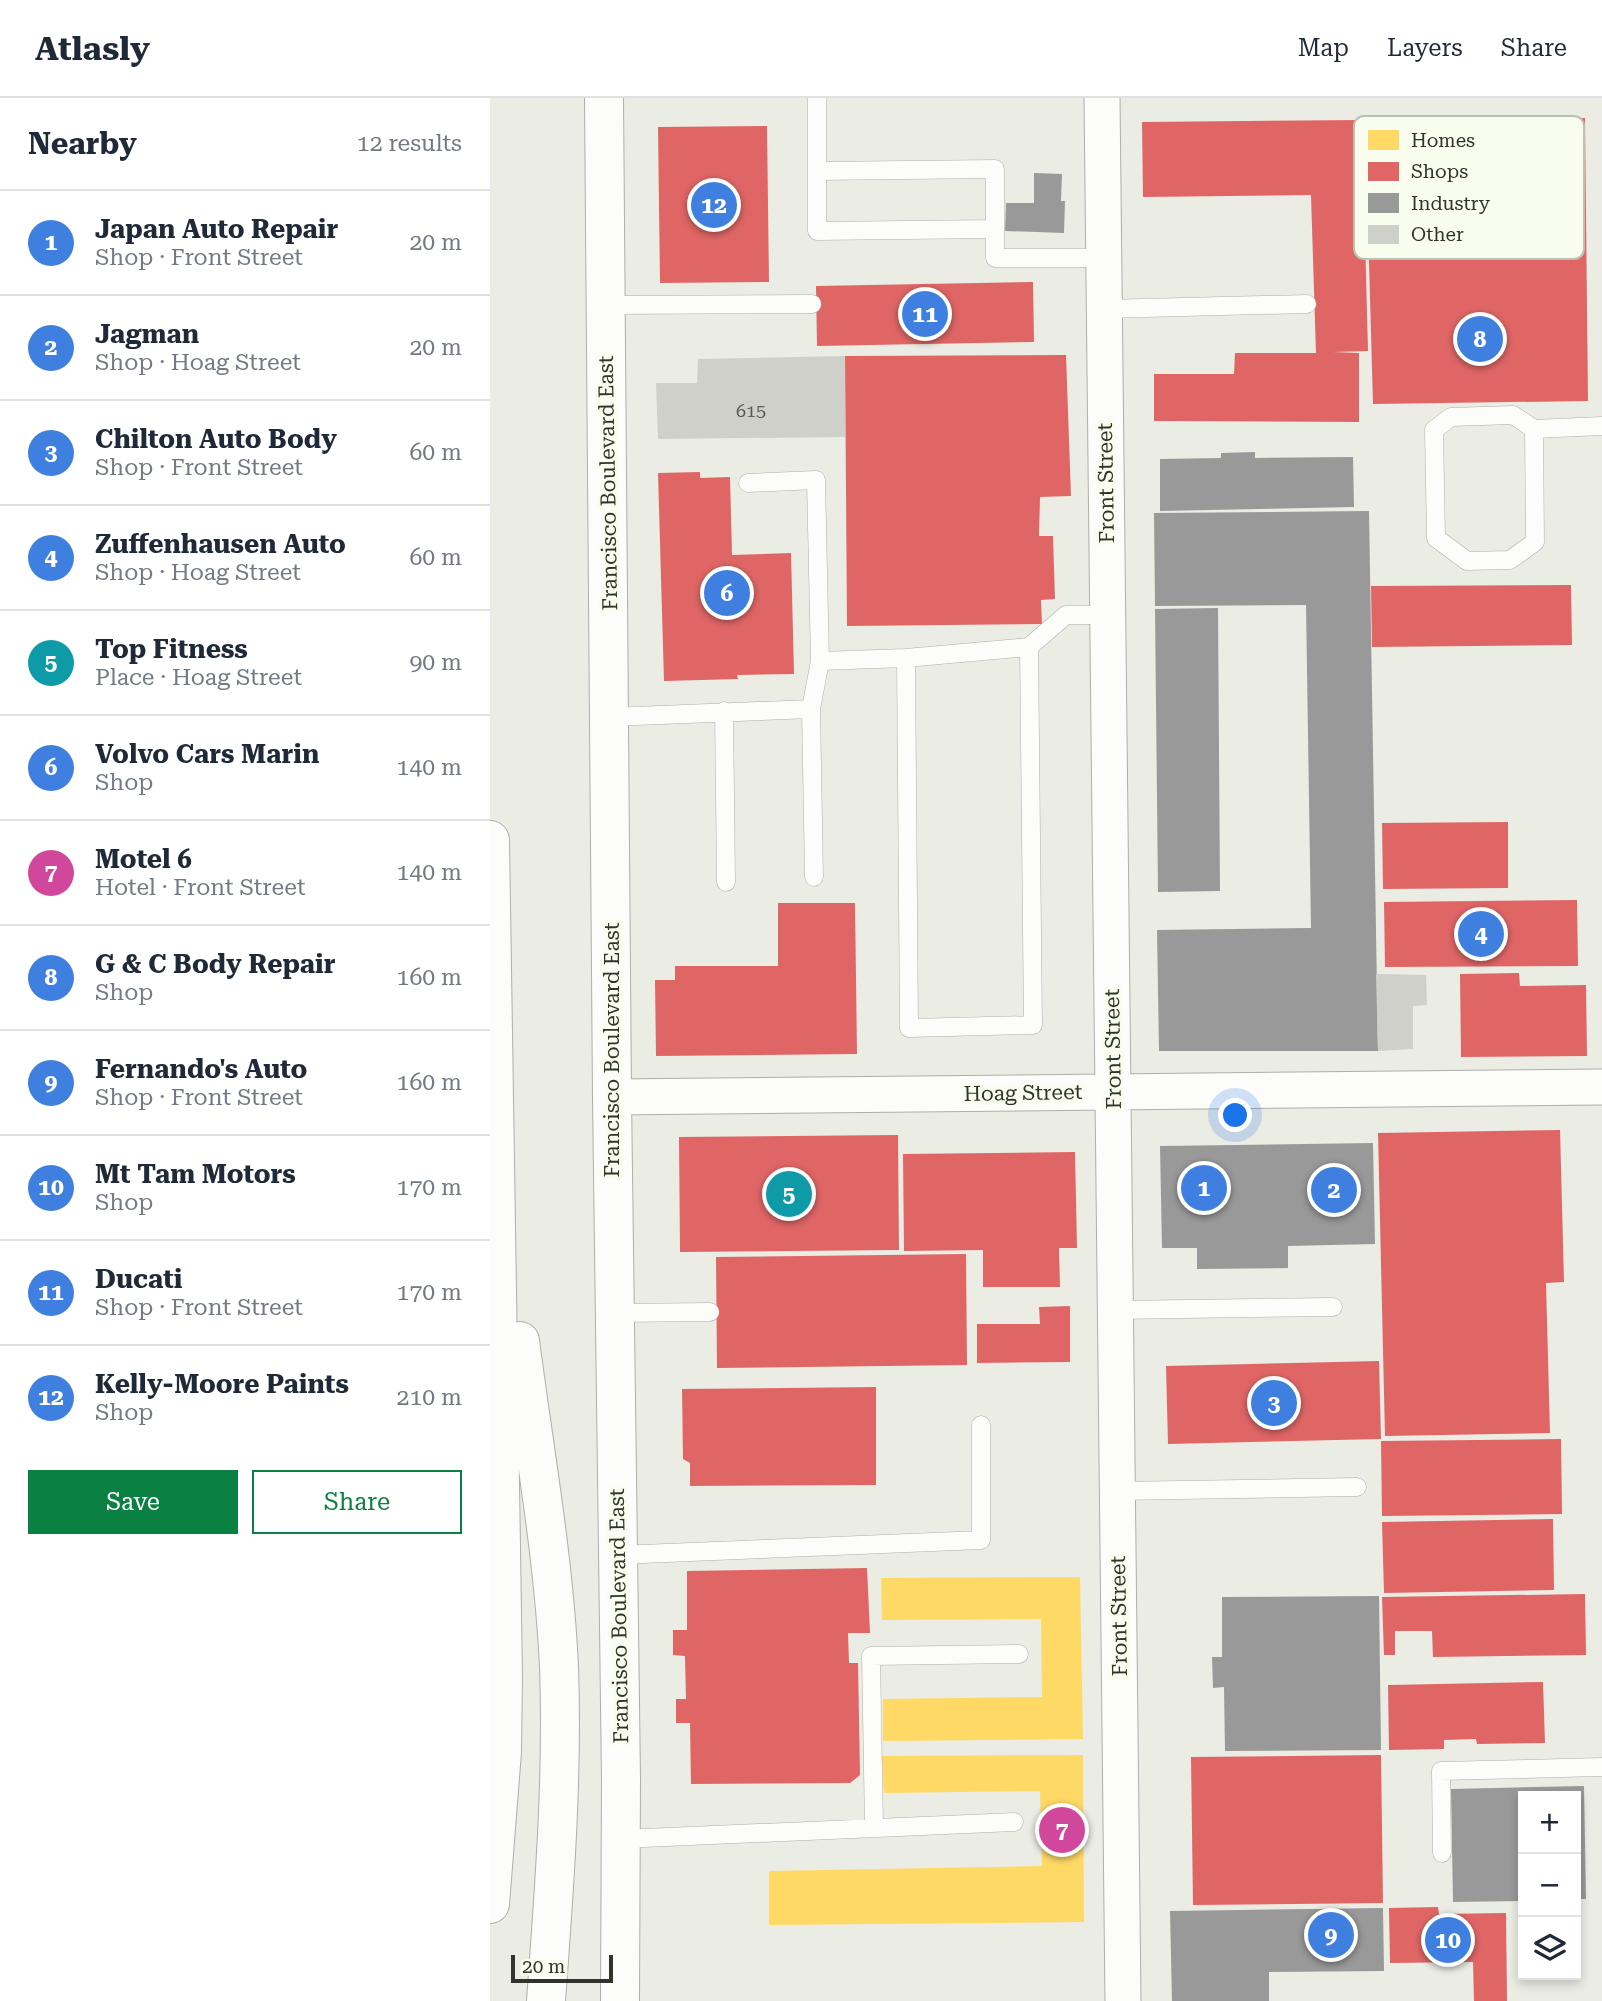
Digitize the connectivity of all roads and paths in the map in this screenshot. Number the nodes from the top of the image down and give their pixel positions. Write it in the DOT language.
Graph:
graph roads {
  1 [pos="604,98"];
  2 [pos="817,98"];
  3 [pos="1102,98"];
  4 [pos="817,171"];
  5 [pos="995,229"];
  6 [pos="1103,258"];
  7 [pos="812,304"];
  8 [pos="1307,304"];
  9 [pos="606,305"];
  10 [pos="1104,309"];
  11 [pos="1602,426"];
  12 [pos="1534,429"];
  13 [pos="748,483"];
  14 [pos="1108,615"];
  15 [pos="1029,647"];
  16 [pos="906,658"];
  17 [pos="821,661"];
  18 [pos="811,709"];
  19 [pos="724,711"];
  20 [pos="610,717"];
  21 [pos="490,840"];
  22 [pos="814,877"];
  23 [pos="726,882"];
  24 [pos="1602,1087"];
  25 [pos="1113,1092"];
  26 [pos="612,1097"];
  27 [pos="496,1154"];
  28 [pos="1333,1307"];
  29 [pos="1116,1310"];
  30 [pos="710,1312"];
  31 [pos="614,1313"];
  32 [pos="981,1425"];
  33 [pos="1357,1487"];
  34 [pos="1118,1491"];
  35 [pos="618,1555"];
  36 [pos="1019,1654"];
  37 [pos="1602,1767"];
  38 [pos="1014,1822"];
  39 [pos="874,1827"];
  40 [pos="621,1839"];
  41 [pos="1442,1853"];
  42 [pos="490,1904"];
  43 [pos="546,2001"];
  44 [pos="620,2001"];
  45 [pos="1124,2001"];
  1 -- 9 [label="main road, Francisco Boulevard East"];
  2 -- 4 [label="lane"];
  3 -- 6 [label="street, Front Street"];
  4 -- 5 [label="lane"];
  4 -- 5 [label="lane"];
  5 -- 6 [label="lane"];
  6 -- 10 [label="street, Front Street"];
  7 -- 9 [label="lane"];
  8 -- 10 [label="lane"];
  9 -- 20 [label="main road, Francisco Boulevard East"];
  10 -- 14 [label="street, Front Street"];
  11 -- 12 [label="lane"];
  12 -- 12 [label="lane"];
  13 -- 17 [label="lane"];
  14 -- 15 [label="lane"];
  14 -- 25 [label="street, Front Street"];
  15 -- 16 [label="lane"];
  15 -- 16 [label="lane"];
  16 -- 17 [label="lane"];
  17 -- 18 [label="lane"];
  18 -- 19 [label="lane"];
  18 -- 22 [label="lane"];
  19 -- 20 [label="lane"];
  19 -- 23 [label="lane"];
  20 -- 26 [label="main road, Francisco Boulevard East"];
  21 -- 27 [label="main road"];
  24 -- 25 [label="street, Hoag Street"];
  25 -- 26 [label="street, Hoag Street"];
  25 -- 29 [label="street, Front Street"];
  26 -- 31 [label="main road, Francisco Boulevard East"];
  27 -- 42 [label="main road"];
  27 -- 43 [label="main road"];
  28 -- 29 [label="lane"];
  29 -- 34 [label="street, Front Street"];
  30 -- 31 [label="lane"];
  31 -- 35 [label="main road, Francisco Boulevard East"];
  32 -- 35 [label="lane"];
  33 -- 34 [label="lane"];
  34 -- 45 [label="street, Front Street"];
  35 -- 40 [label="main road, Francisco Boulevard East"];
  36 -- 39 [label="lane"];
  37 -- 41 [label="lane"];
  38 -- 39 [label="lane"];
  39 -- 40 [label="lane"];
  40 -- 44 [label="main road, Francisco Boulevard East"];
}
